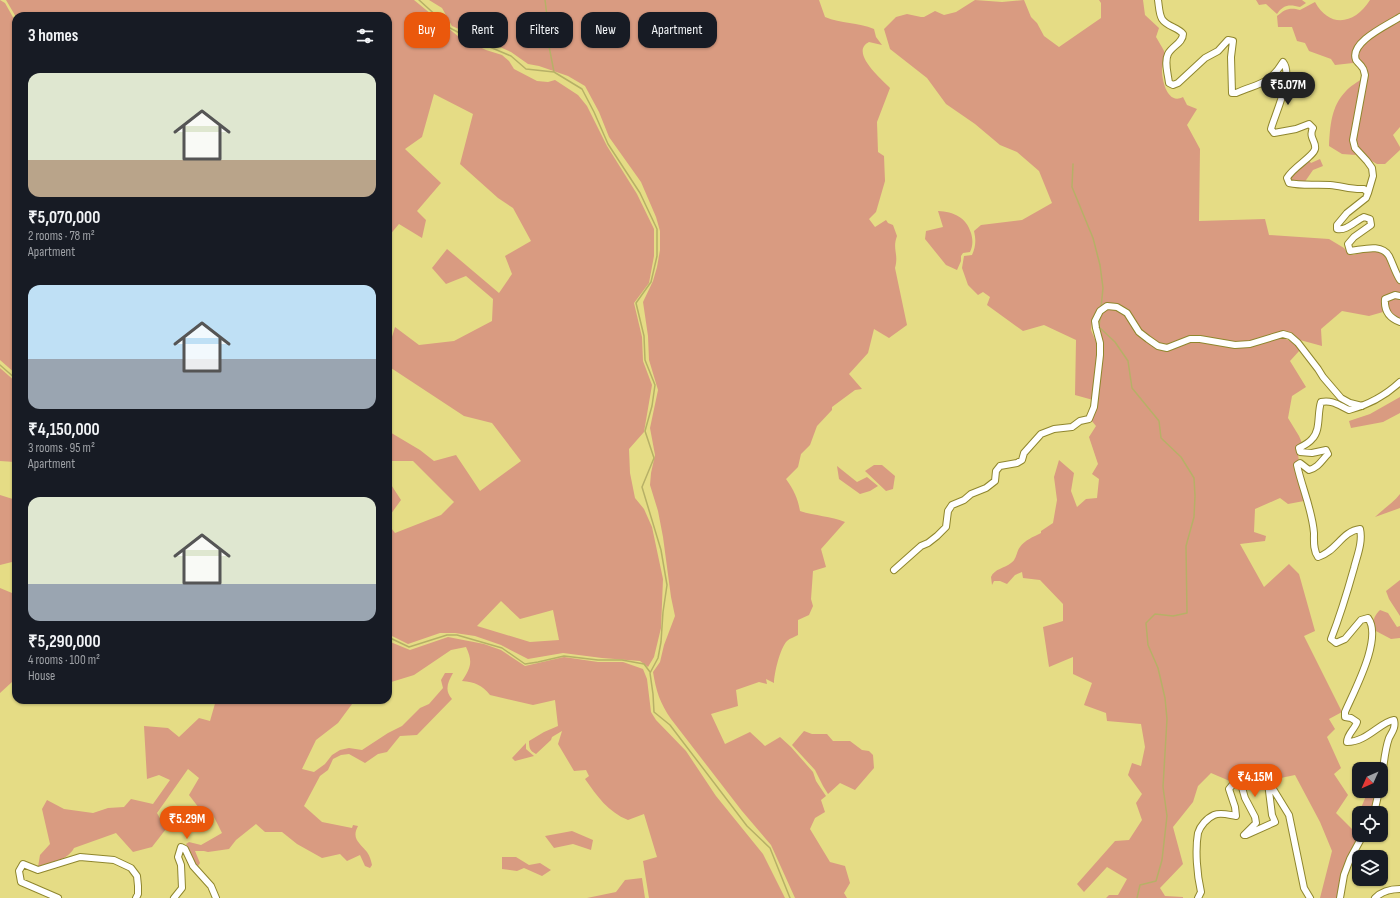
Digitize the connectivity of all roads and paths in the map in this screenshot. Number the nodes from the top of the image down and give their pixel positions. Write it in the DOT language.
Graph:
graph roads {
  1 [pos="1158,0"];
  2 [pos="1400,17"];
  3 [pos="1368,193"];
  4 [pos="1400,280"];
  5 [pos="1400,296"];
  6 [pos="1400,322"];
  7 [pos="1400,382"];
  8 [pos="1363,406"];
  9 [pos="894,570"];
  10 [pos="1383,762"];
  11 [pos="1359,842"];
  12 [pos="1400,889"];
  13 [pos="58,898"];
  14 [pos="136,898"];
  15 [pos="174,898"];
  16 [pos="216,898"];
  17 [pos="1198,898"];
  18 [pos="1310,898"];
  19 [pos="1340,898"];
  20 [pos="1376,898"];
  1 -- 3 [label="street"];
  2 -- 3 [label="street"];
  3 -- 4 [label="street"];
  5 -- 6 [label="street"];
  7 -- 8 [label="street"];
  8 -- 9 [label="street"];
  8 -- 10 [label="street"];
  11 -- 19 [label="street"];
  12 -- 20 [label="street"];
  13 -- 14 [label="street"];
  15 -- 16 [label="street"];
  17 -- 18 [label="street"];
}
